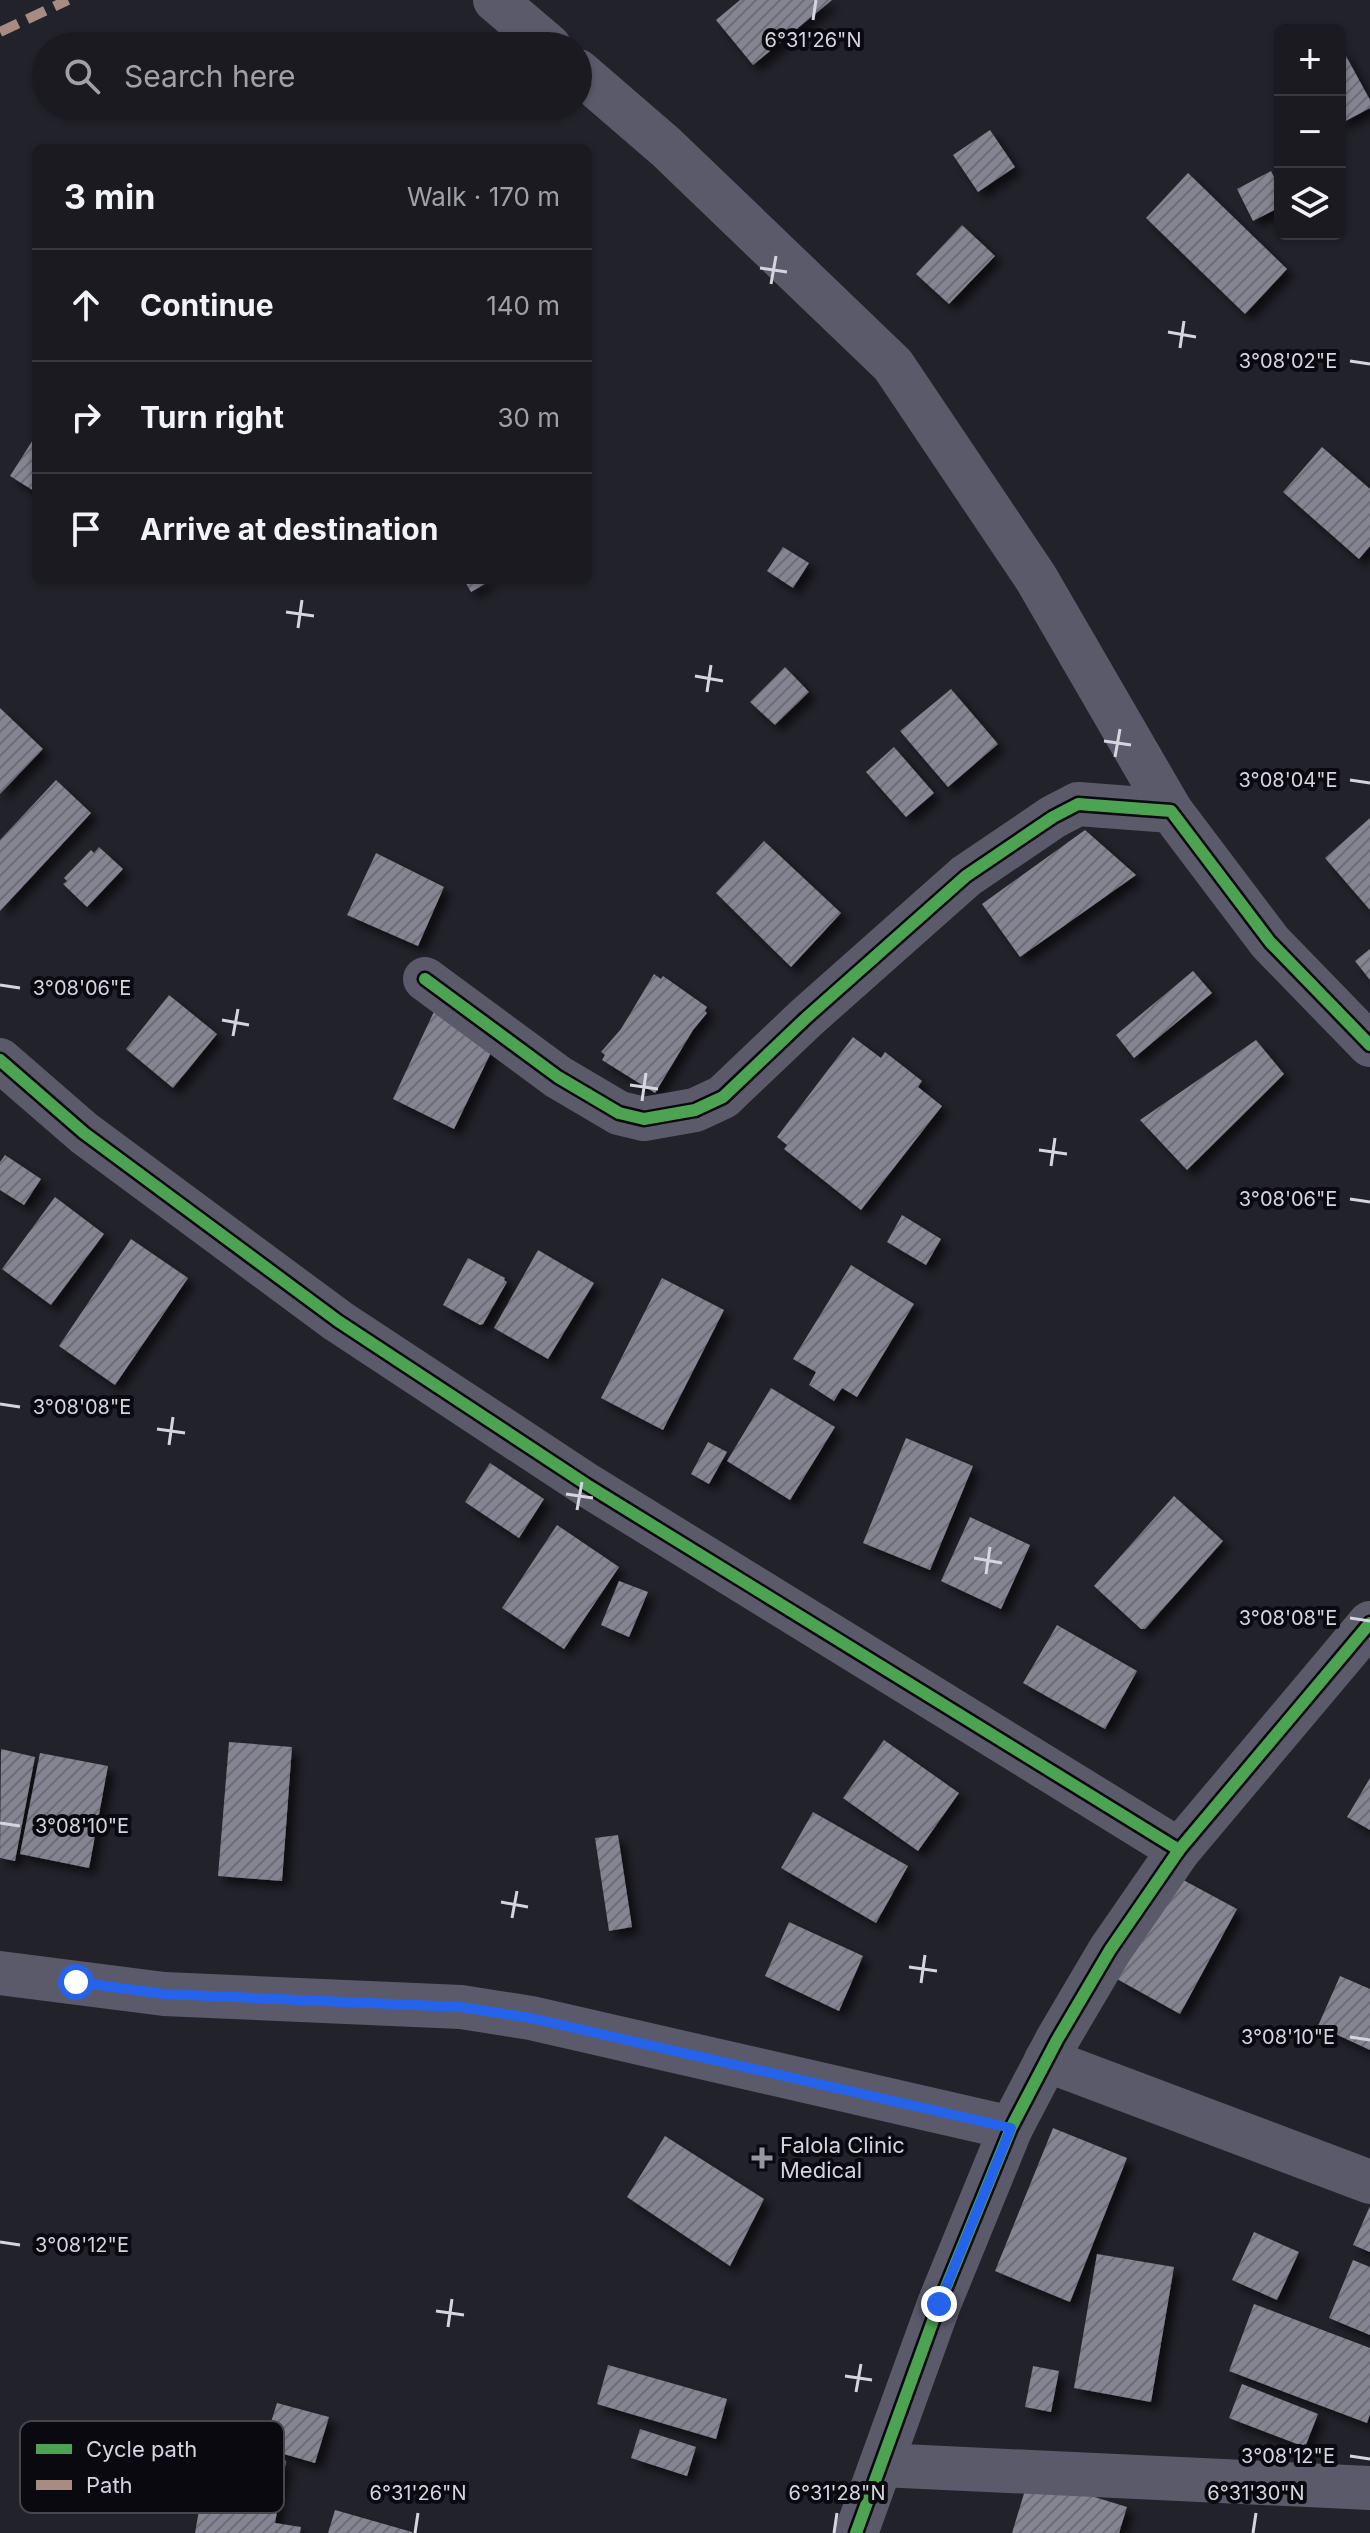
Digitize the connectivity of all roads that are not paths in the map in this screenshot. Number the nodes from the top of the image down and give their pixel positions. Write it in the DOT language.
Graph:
graph roads {
  1 [pos="495,0"];
  2 [pos="533,32"];
  3 [pos="592,83"];
  4 [pos="1171,811"];
  5 [pos="425,979"];
  6 [pos="1370,1045"];
  7 [pos="0,1060"];
  8 [pos="1370,1623"];
  9 [pos="1179,1850"];
  10 [pos="0,1973"];
  11 [pos="1046,2060"];
  12 [pos="1011,2128"];
  13 [pos="1370,2182"];
  14 [pos="881,2465"];
  15 [pos="1370,2488"];
  16 [pos="856,2533"];
  1 -- 2 [label="street"];
  3 -- 4 [label="street"];
  4 -- 5 [label="street"];
  4 -- 6 [label="street"];
  7 -- 9 [label="street"];
  8 -- 9 [label="street"];
  9 -- 11 [label="street"];
  10 -- 12 [label="street"];
  11 -- 12 [label="street"];
  11 -- 13 [label="street"];
  12 -- 14 [label="street"];
  14 -- 15 [label="street"];
  14 -- 16 [label="street"];
}
